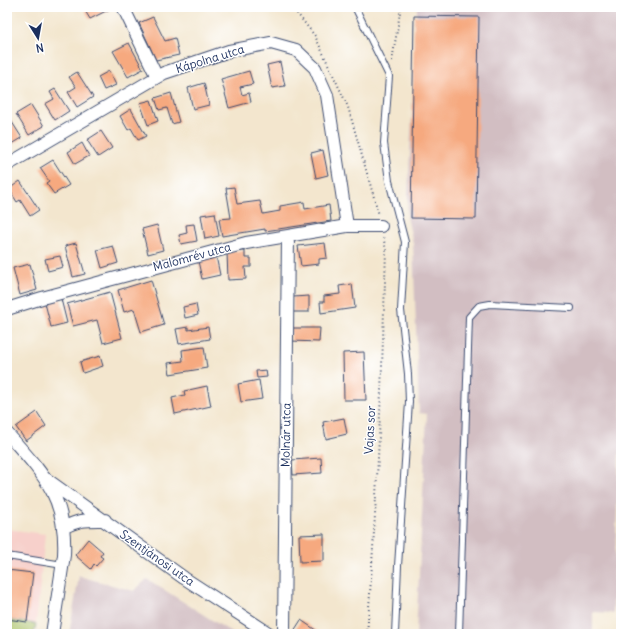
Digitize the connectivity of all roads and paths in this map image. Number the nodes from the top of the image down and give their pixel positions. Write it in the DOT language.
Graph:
graph roads {
  1 [pos="123,7"];
  2 [pos="292,7"];
  3 [pos="355,7"];
  4 [pos="401,7"];
  5 [pos="389,76"];
  6 [pos="157,77"];
  7 [pos="7,165"];
  8 [pos="348,226"];
  9 [pos="381,226"];
  10 [pos="288,236"];
  11 [pos="570,308"];
  12 [pos="7,309"];
  13 [pos="7,433"];
  14 [pos="46,479"];
  15 [pos="105,520"];
  16 [pos="63,528"];
  17 [pos="7,556"];
  18 [pos="63,565"];
  19 [pos="52,634"];
  20 [pos="270,634"];
  21 [pos="284,634"];
  22 [pos="367,634"];
  23 [pos="395,634"];
  24 [pos="458,634"];
  1 -- 6 [label="street"];
  2 -- 9 [label="path, Vajas sor"];
  3 -- 5 [label="lane"];
  4 -- 5 [label="path"];
  5 -- 23 [label="lane"];
  6 -- 7 [label="street, Kápolna utca"];
  6 -- 8 [label="street, Kápolna utca"];
  8 -- 9 [label="street, Malomrév utca"];
  8 -- 10 [label="street, Malomrév utca"];
  9 -- 22 [label="path, Vajas sor"];
  10 -- 12 [label="street, Malomrév utca"];
  10 -- 21 [label="street, Molnár utca"];
  11 -- 24 [label="lane"];
  13 -- 14 [label="street"];
  14 -- 15 [label="street, Szentjánosi utca"];
  14 -- 16 [label="street"];
  15 -- 16 [label="street"];
  15 -- 20 [label="street, Szentjánosi utca"];
  16 -- 18 [label="street"];
  17 -- 18 [label="lane"];
  18 -- 19 [label="street"];
}
